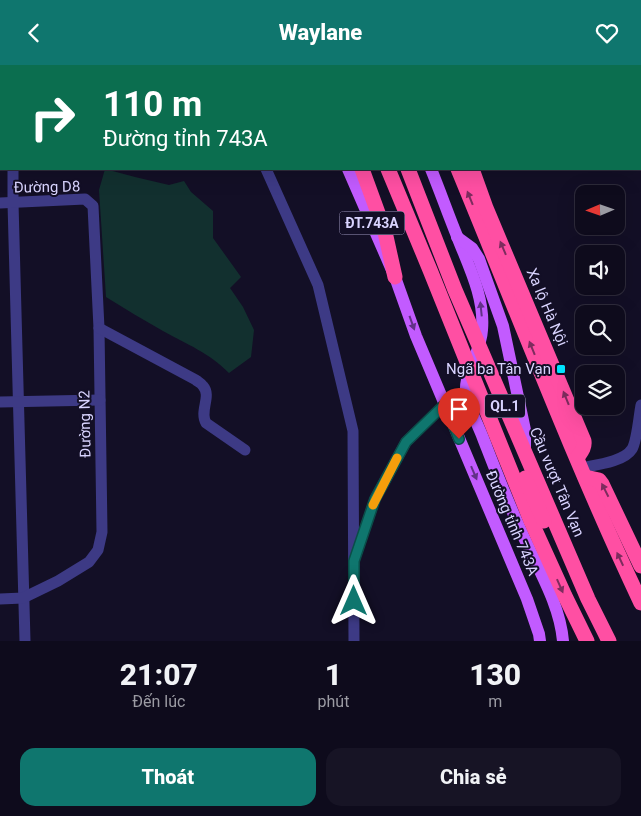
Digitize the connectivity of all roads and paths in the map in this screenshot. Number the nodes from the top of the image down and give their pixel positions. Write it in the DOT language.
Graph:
graph roads {
  1 [pos="13,170"];
  2 [pos="266,170"];
  3 [pos="348,170"];
  4 [pos="362,170"];
  5 [pos="388,170"];
  6 [pos="400,170"];
  7 [pos="408,170"];
  8 [pos="431,170"];
  9 [pos="458,170"];
  10 [pos="472,170"];
  11 [pos="0,203"];
  12 [pos="13,203"];
  13 [pos="93,206"];
  14 [pos="457,237"];
  15 [pos="395,277"];
  16 [pos="99,328"];
  17 [pos="100,399"];
  18 [pos="18,401"];
  19 [pos="0,402"];
  20 [pos="445,404"];
  21 [pos="641,405"];
  22 [pos="245,450"];
  23 [pos="581,467"];
  24 [pos="354,561"];
  25 [pos="641,566"];
  26 [pos="545,584"];
  27 [pos="23,598"];
  28 [pos="0,599"];
  29 [pos="641,603"];
  30 [pos="25,641"];
  31 [pos="354,641"];
  32 [pos="540,641"];
  33 [pos="563,641"];
  34 [pos="587,641"];
  35 [pos="598,641"];
  36 [pos="609,641"];
  1 -- 12 [label="street"];
  2 -- 24 [label="street"];
  3 -- 15 [label="main road, Đường tỉnh 743A / ĐT.743A"];
  4 -- 15 [label="highway"];
  5 -- 34 [label="highway, QL.1, one-way, bridge"];
  6 -- 35 [label="highway, Cầu vượt Tân Vạn / QL.1, bridge"];
  7 -- 36 [label="highway, Cầu vượt Tân Vạn / QL.1, bridge"];
  8 -- 14 [label="main road, Đường tỉnh 743A"];
  23 -- 9 [label="highway, Xa lộ Hà Nội, one-way"];
  23 -- 10 [label="highway, Xa lộ Hà Nội, one-way"];
  11 -- 12 [label="street, Đường D8"];
  12 -- 13 [label="street, Đường D8"];
  12 -- 18 [label="street"];
  13 -- 16 [label="street, Đường N2"];
  14 -- 26 [label="main road"];
  26 -- 14 [label="main road, Đường tỉnh 743A, one-way"];
  15 -- 20 [label="main road, Đường tỉnh 743A / ĐT.743A, one-way"];
  16 -- 17 [label="street, Đường N2"];
  16 -- 22 [label="street"];
  17 -- 18 [label="street"];
  17 -- 27 [label="street, Đường N2"];
  18 -- 19 [label="street"];
  18 -- 27 [label="street"];
  20 -- 24 [label="street"];
  20 -- 32 [label="main road, Đường tỉnh 743A / ĐT.743A, one-way"];
  21 -- 23 [label="street"];
  25 -- 23 [label="highway, one-way"];
  29 -- 23 [label="highway, Xa lộ Hà Nội, one-way"];
  24 -- 31 [label="street"];
  26 -- 33 [label="main road, Đường tỉnh 743A"];
  27 -- 28 [label="street"];
  27 -- 30 [label="street"];
}
